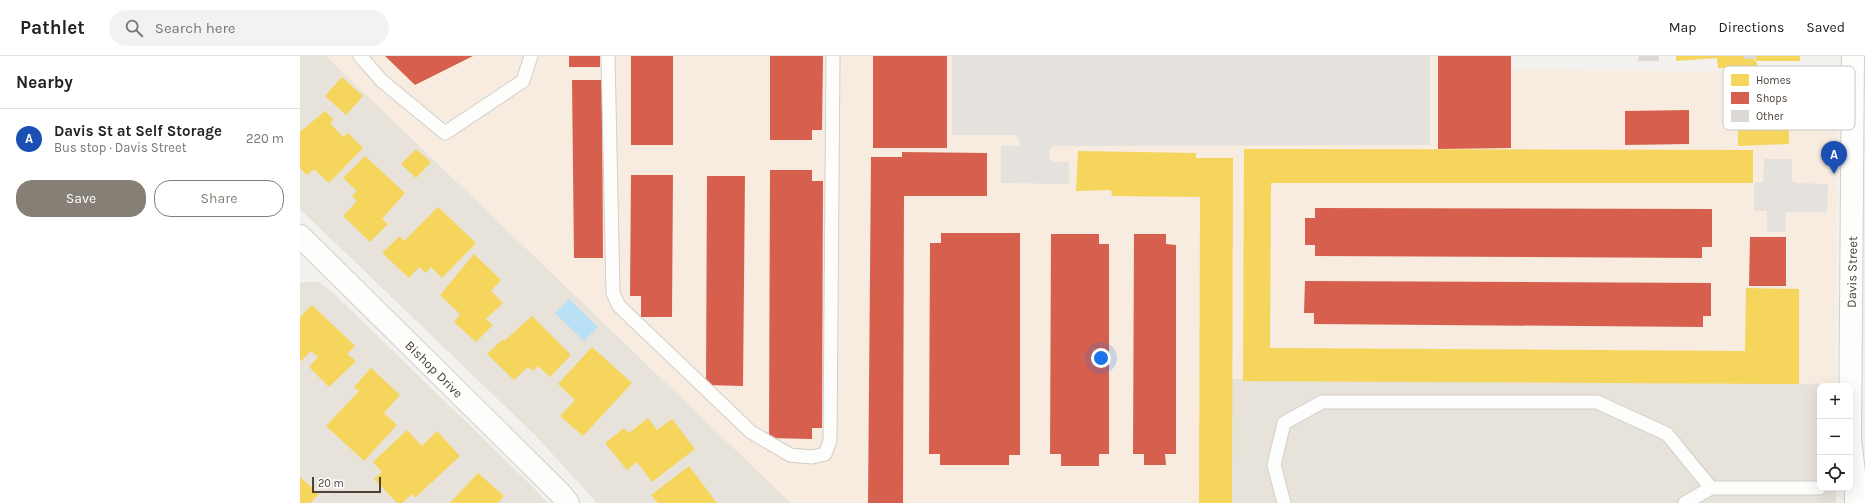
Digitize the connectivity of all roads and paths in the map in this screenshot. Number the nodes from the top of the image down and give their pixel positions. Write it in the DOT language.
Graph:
graph roads {
  1 [pos="360,56"];
  2 [pos="531,56"];
  3 [pos="608,56"];
  4 [pos="833,56"];
  5 [pos="1854,56"];
  6 [pos="1854,66"];
  7 [pos="1853,130"];
  8 [pos="303,245"];
  9 [pos="1865,461"];
  10 [pos="1711,488"];
  11 [pos="1817,488"];
  12 [pos="1854,493"];
  13 [pos="568,503"];
  14 [pos="1284,503"];
  15 [pos="1685,503"];
  1 -- 2 [label="lane"];
  3 -- 4 [label="lane"];
  5 -- 6 [label="street, Davis Street"];
  7 -- 12 [label="street, Davis Street"];
  8 -- 13 [label="street, Bishop Drive"];
  9 -- 12 [label="street, Davis Street"];
  10 -- 11 [label="lane"];
  10 -- 14 [label="lane"];
  10 -- 15 [label="lane"];
}
